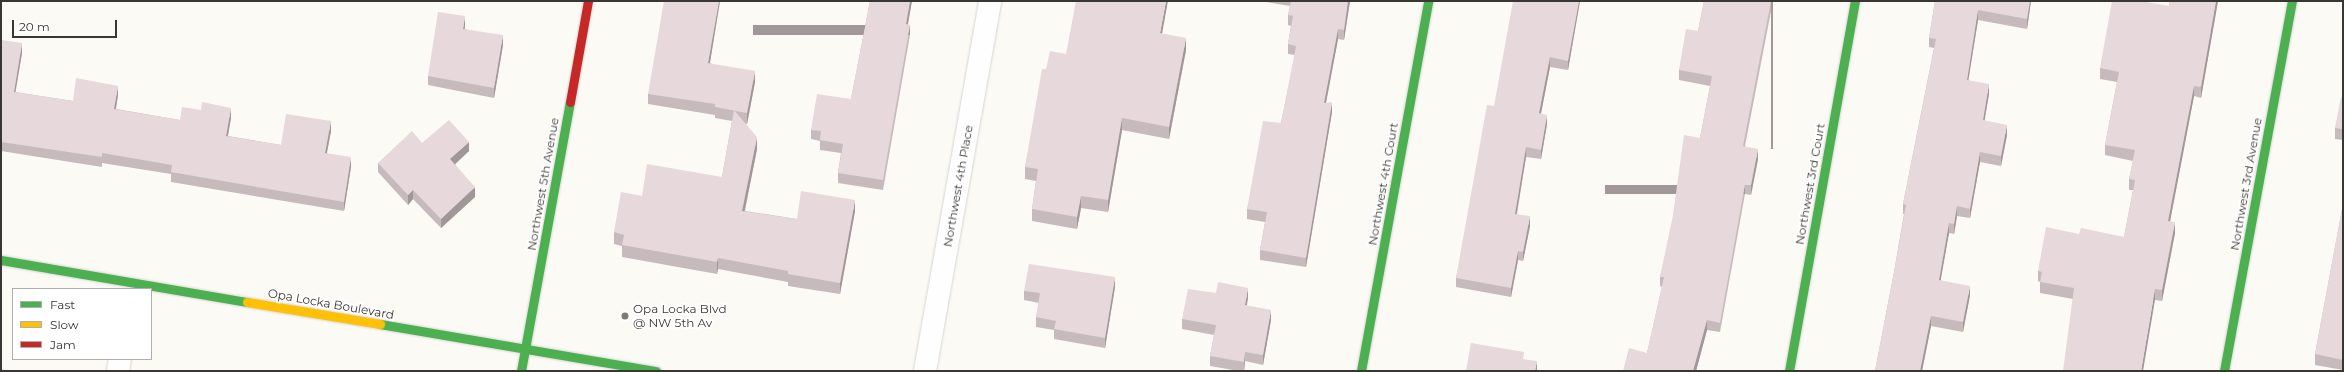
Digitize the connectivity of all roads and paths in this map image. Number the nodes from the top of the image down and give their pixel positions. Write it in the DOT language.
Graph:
graph roads {
  1 [pos="588,1"];
  2 [pos="990,1"];
  3 [pos="1428,1"];
  4 [pos="1855,1"];
  5 [pos="2292,1"];
  6 [pos="1,260"];
  7 [pos="132,286"];
  8 [pos="144,288"];
  9 [pos="152,289"];
  10 [pos="524,349"];
  11 [pos="120,360"];
  12 [pos="118,371"];
  13 [pos="521,371"];
  14 [pos="656,371"];
  15 [pos="925,371"];
  16 [pos="1361,371"];
  17 [pos="1789,371"];
  18 [pos="2224,371"];
  1 -- 10 [label="street, Northwest 5th Avenue"];
  2 -- 15 [label="street, Northwest 4th Place"];
  3 -- 16 [label="street, Northwest 4th Court"];
  4 -- 17 [label="street, Northwest 3rd Court"];
  5 -- 18 [label="street, Northwest 3rd Avenue"];
  6 -- 7 [label="street, Opa Locka Boulevard"];
  7 -- 8 [label="street, Opa Locka Boulevard"];
  9 -- 10 [label="street, Opa Locka Boulevard"];
  10 -- 13 [label="street, Northwest 5th Avenue"];
  10 -- 14 [label="street, Opa Locka Boulevard"];
  11 -- 12 [label="street"];
}
